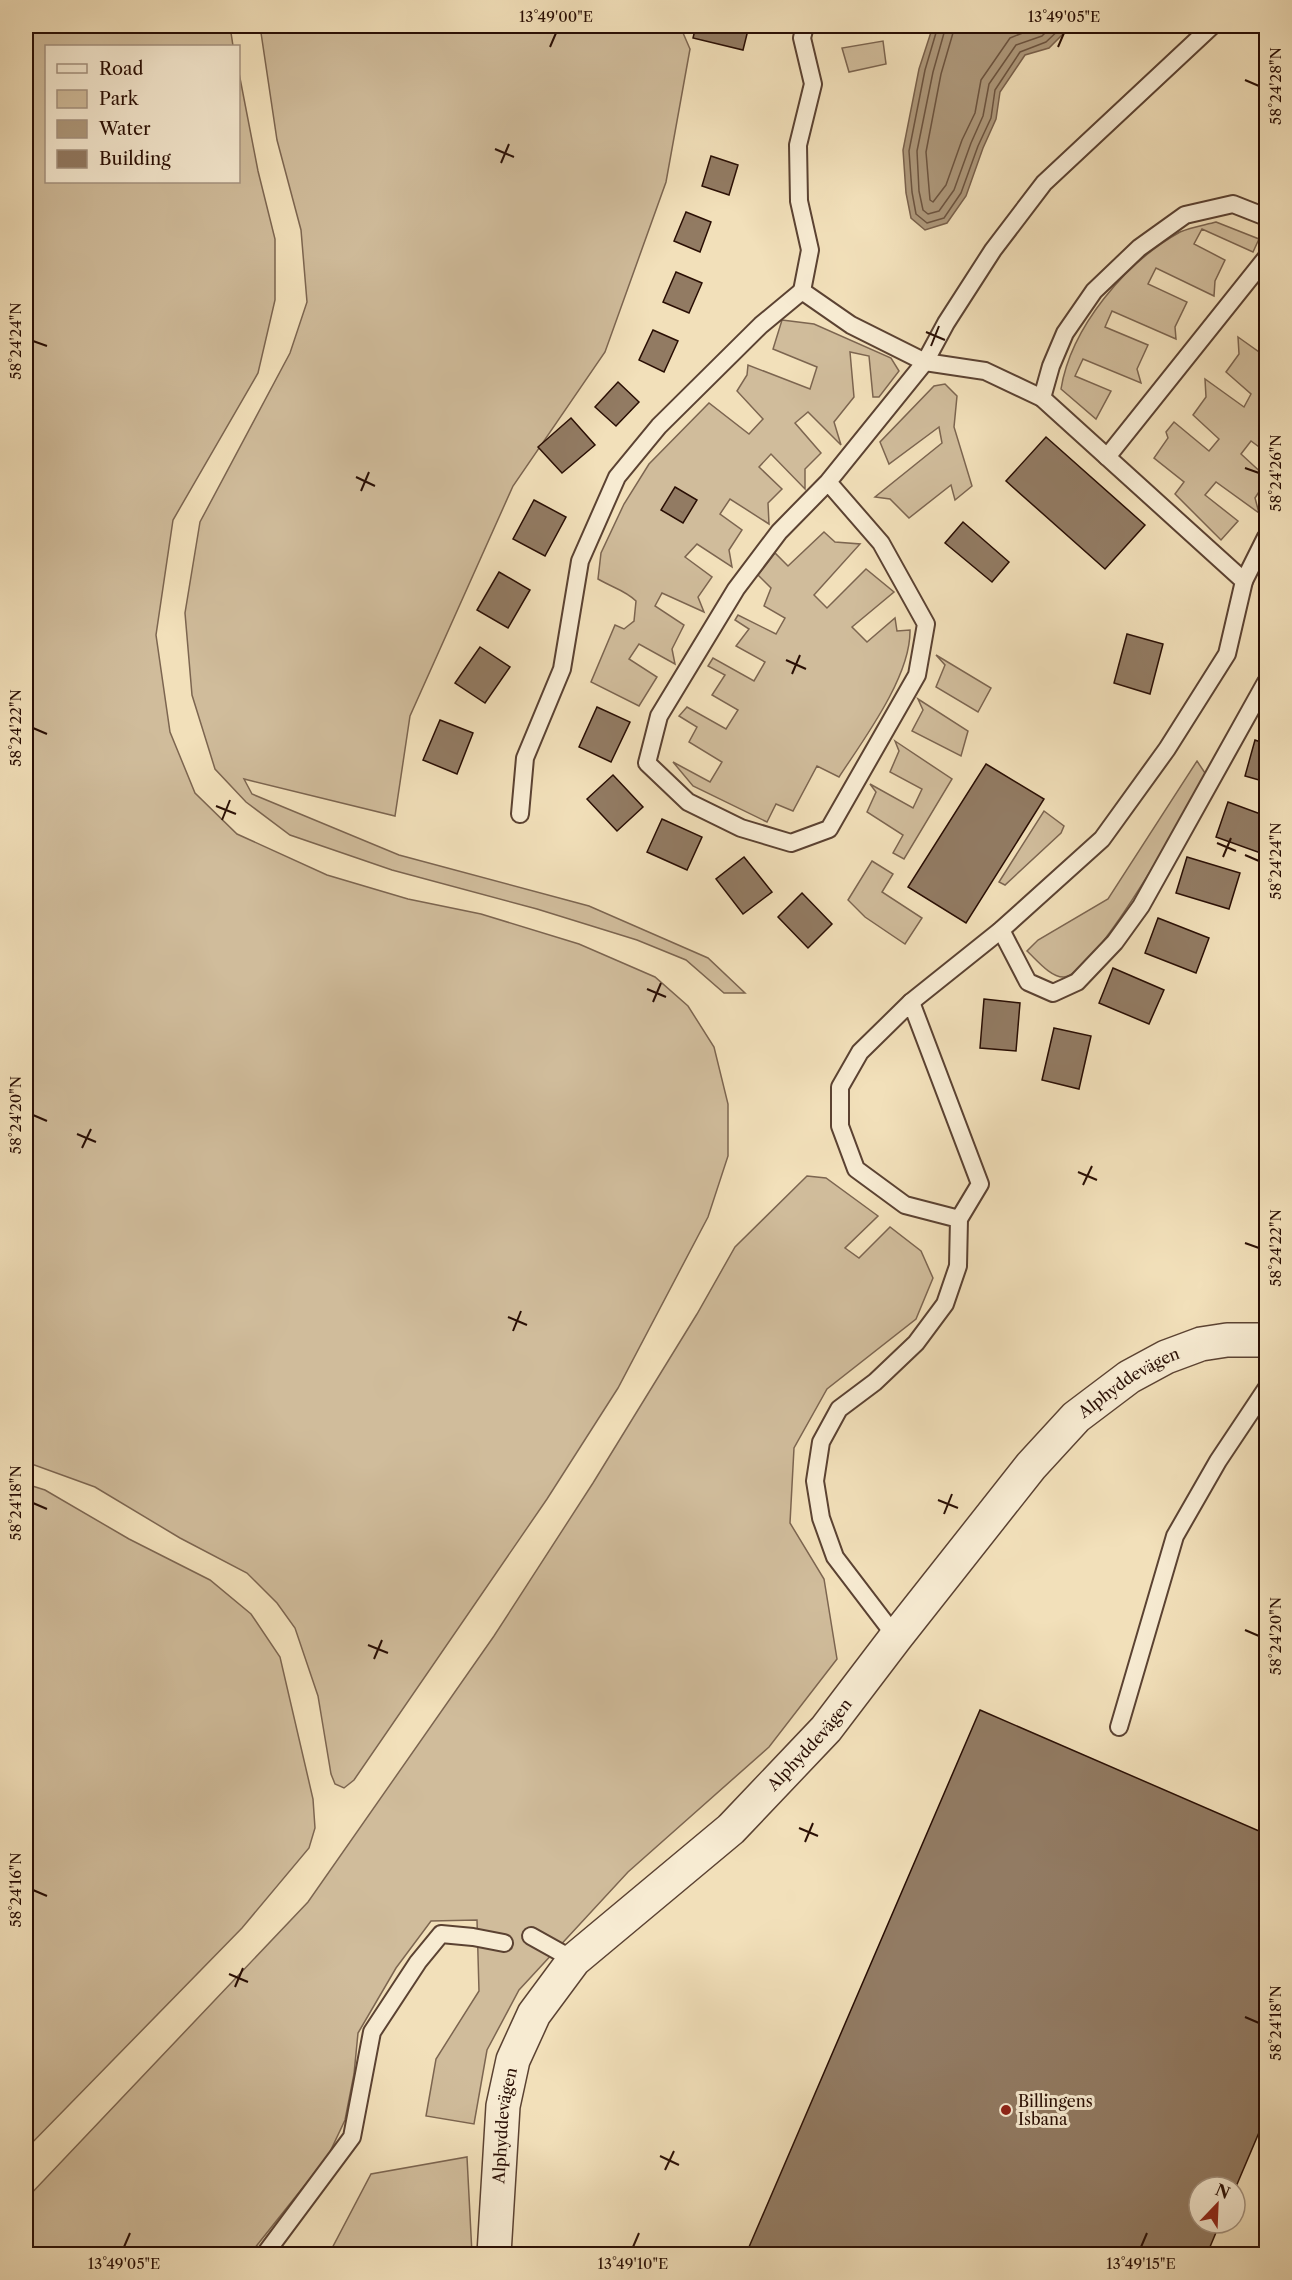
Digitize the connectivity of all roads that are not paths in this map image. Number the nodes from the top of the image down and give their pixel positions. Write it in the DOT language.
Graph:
graph roads {
  1 [pos="805,26"];
  2 [pos="1212,26"];
  3 [pos="1266,216"];
  4 [pos="1266,258"];
  5 [pos="802,291"];
  6 [pos="925,362"];
  7 [pos="1042,398"];
  8 [pos="1107,457"];
  9 [pos="828,482"];
  10 [pos="1265,542"];
  11 [pos="1244,581"];
  12 [pos="1266,682"];
  13 [pos="520,814"];
  14 [pos="1001,930"];
  15 [pos="911,1002"];
  16 [pos="958,1219"];
  17 [pos="1266,1340"];
  18 [pos="1266,1389"];
  19 [pos="896,1637"];
  20 [pos="1119,1727"];
  21 [pos="531,1936"];
  22 [pos="504,1943"];
  23 [pos="574,1960"];
  24 [pos="265,2254"];
  25 [pos="494,2254"];
  1 -- 5 [label="lane"];
  2 -- 6 [label="lane"];
  3 -- 7 [label="lane"];
  4 -- 8 [label="lane"];
  5 -- 6 [label="lane"];
  5 -- 13 [label="lane"];
  6 -- 7 [label="lane"];
  6 -- 9 [label="lane"];
  7 -- 8 [label="lane"];
  8 -- 11 [label="lane"];
  9 -- 9 [label="lane"];
  10 -- 11 [label="lane"];
  11 -- 14 [label="lane"];
  12 -- 14 [label="lane"];
  14 -- 15 [label="lane"];
  15 -- 16 [label="lane"];
  15 -- 16 [label="lane"];
  16 -- 19 [label="lane"];
  17 -- 19 [label="street, Alphyddevägen"];
  18 -- 20 [label="lane"];
  19 -- 23 [label="street, Alphyddevägen"];
  21 -- 23 [label="lane"];
  22 -- 24 [label="lane"];
  23 -- 25 [label="street, Alphyddevägen"];
}
